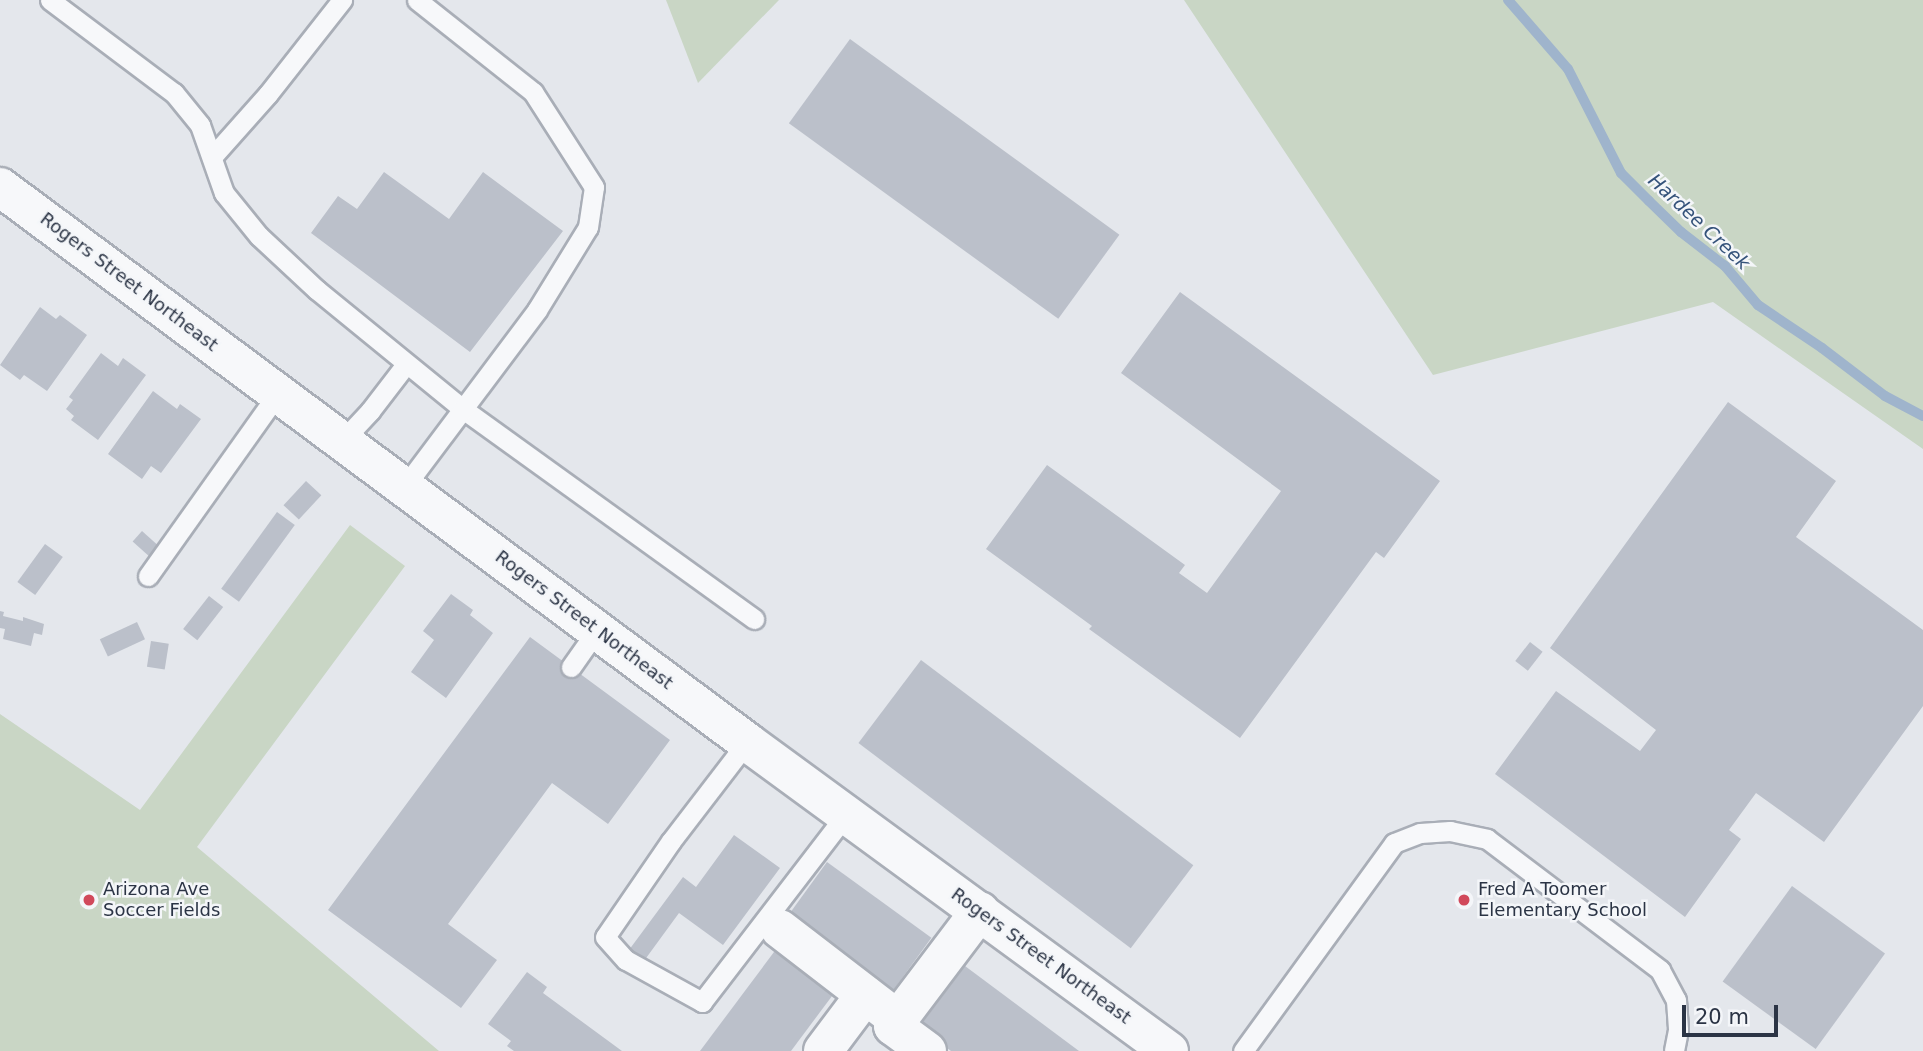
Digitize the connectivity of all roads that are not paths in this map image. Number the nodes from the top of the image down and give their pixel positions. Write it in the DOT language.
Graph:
graph roads {
  1 [pos="51,0"];
  2 [pos="342,0"];
  3 [pos="417,0"];
  4 [pos="212,157"];
  5 [pos="0,187"];
  6 [pos="406,364"];
  7 [pos="278,393"];
  8 [pos="463,409"];
  9 [pos="343,440"];
  10 [pos="405,486"];
  11 [pos="148,576"];
  12 [pos="754,619"];
  13 [pos="597,630"];
  14 [pos="571,667"];
  15 [pos="747,742"];
  16 [pos="847,813"];
  17 [pos="980,911"];
  18 [pos="780,929"];
  19 [pos="865,995"];
  20 [pos="898,1020"];
  21 [pos="823,1051"];
  22 [pos="927,1051"];
  23 [pos="1169,1051"];
  24 [pos="1243,1051"];
  25 [pos="1674,1051"];
  1 -- 4 [label="lane"];
  2 -- 4 [label="lane"];
  3 -- 8 [label="lane"];
  4 -- 6 [label="lane"];
  5 -- 7 [label="street, Rogers Street Northeast"];
  6 -- 8 [label="lane"];
  6 -- 9 [label="lane"];
  7 -- 9 [label="street, Rogers Street Northeast"];
  7 -- 11 [label="lane"];
  8 -- 10 [label="lane"];
  8 -- 12 [label="lane"];
  9 -- 10 [label="street, Rogers Street Northeast"];
  10 -- 13 [label="street, Rogers Street Northeast"];
  13 -- 14 [label="lane"];
  13 -- 15 [label="street, Rogers Street Northeast"];
  15 -- 16 [label="street, Rogers Street Northeast"];
  15 -- 16 [label="lane"];
  16 -- 17 [label="street, Rogers Street Northeast"];
  17 -- 20 [label="street"];
  17 -- 23 [label="street, Rogers Street Northeast"];
  18 -- 19 [label="street"];
  19 -- 20 [label="street"];
  19 -- 21 [label="street"];
  20 -- 22 [label="street"];
  24 -- 25 [label="lane"];
}
